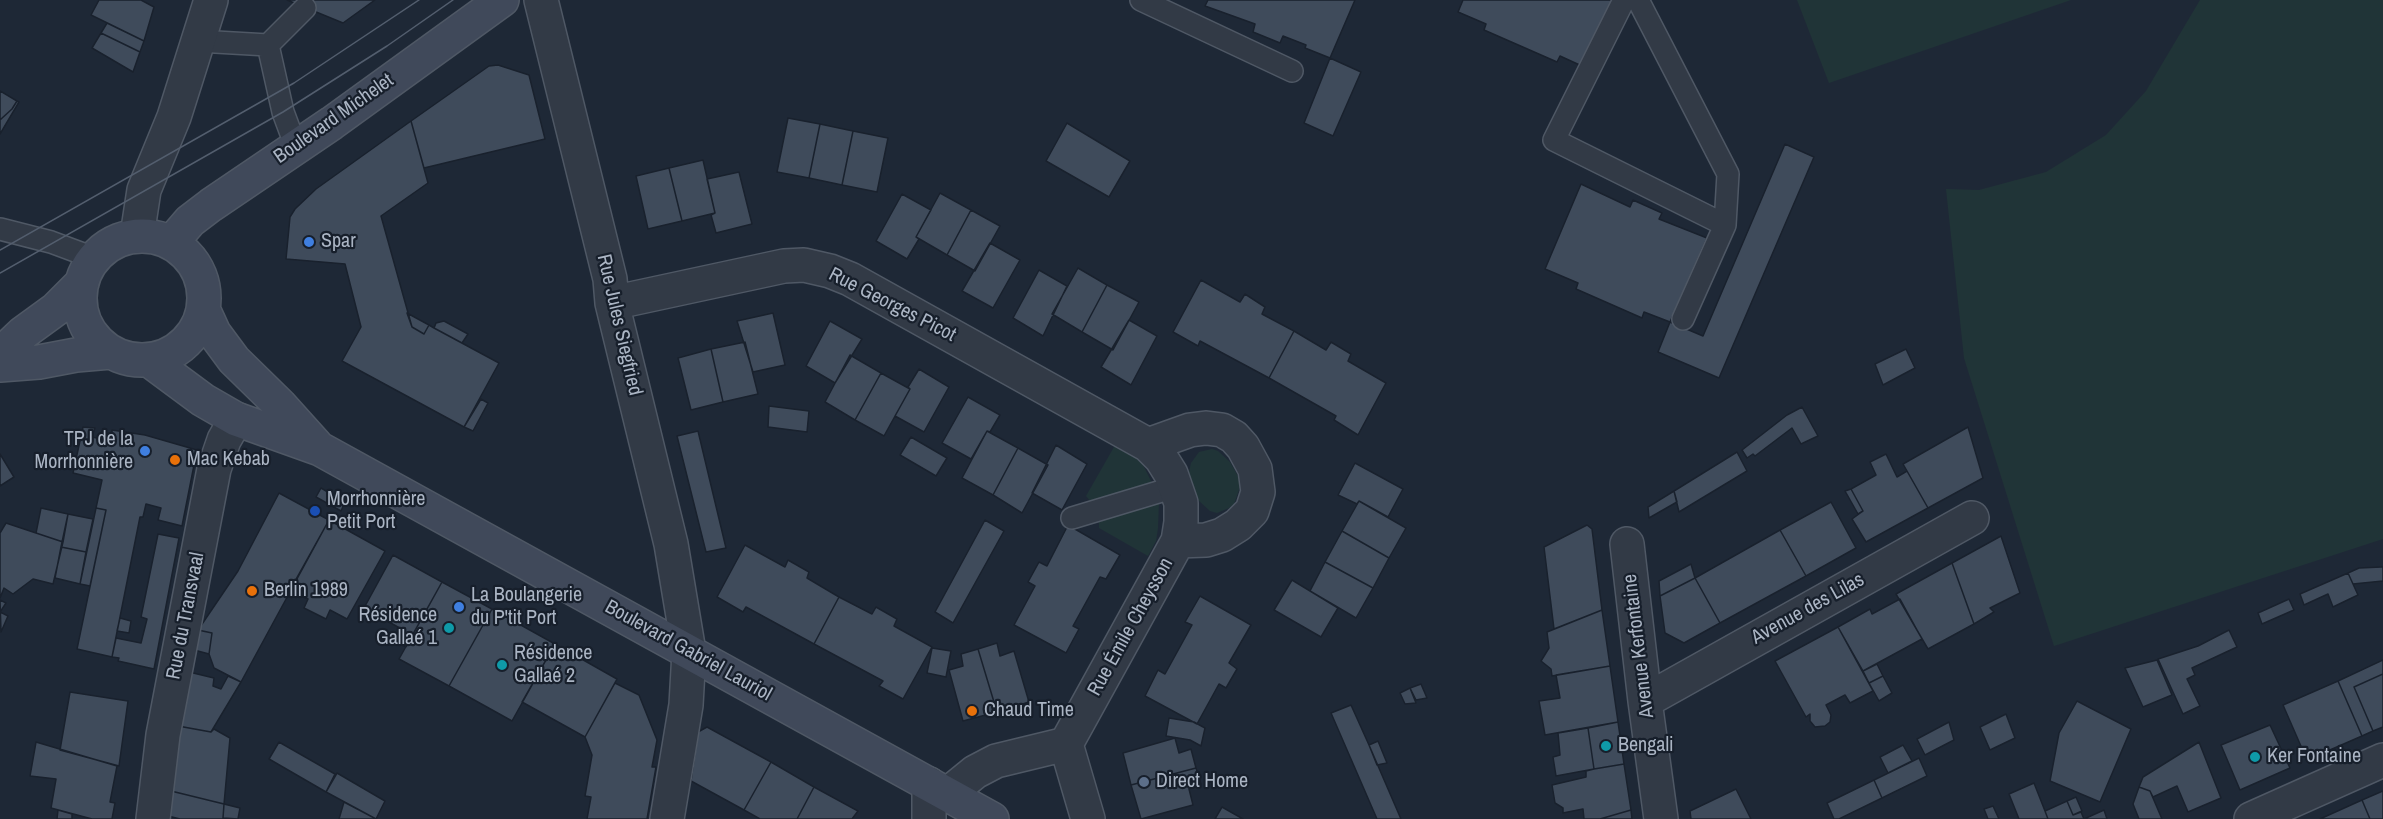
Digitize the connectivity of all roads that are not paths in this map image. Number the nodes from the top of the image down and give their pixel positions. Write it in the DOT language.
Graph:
graph roads {
  1 [pos="211,0"];
  2 [pos="502,0"];
  3 [pos="541,0"];
  4 [pos="1140,0"];
  5 [pos="1624,0"];
  6 [pos="1638,0"];
  7 [pos="305,8"];
  8 [pos="198,42"];
  9 [pos="268,45"];
  10 [pos="1292,71"];
  11 [pos="296,147"];
  12 [pos="1725,225"];
  13 [pos="0,229"];
  14 [pos="137,236"];
  15 [pos="171,243"];
  16 [pos="88,270"];
  17 [pos="612,303"];
  18 [pos="203,309"];
  19 [pos="1683,319"];
  20 [pos="111,352"];
  21 [pos="0,355"];
  22 [pos="149,360"];
  23 [pos="0,365"];
  24 [pos="236,419"];
  25 [pos="1148,445"];
  26 [pos="320,449"];
  27 [pos="1175,487"];
  28 [pos="1072,518"];
  29 [pos="1972,518"];
  30 [pos="1178,541"];
  31 [pos="1627,544"];
  32 [pos="689,652"];
  33 [pos="1645,701"];
  34 [pos="1066,744"];
  35 [pos="2383,760"];
  36 [pos="935,799"];
  37 [pos="153,819"];
  38 [pos="667,819"];
  39 [pos="992,819"];
  40 [pos="1088,819"];
  41 [pos="1661,819"];
  42 [pos="2251,819"];
  1 -- 8 [label="street"];
  2 -- 11 [label="main road, Boulevard Michelet"];
  3 -- 17 [label="street, Rue Jules Siegfried"];
  4 -- 10 [label="lane"];
  5 -- 12 [label="lane"];
  6 -- 12 [label="lane"];
  7 -- 9 [label="lane"];
  8 -- 9 [label="lane"];
  8 -- 14 [label="street"];
  9 -- 11 [label="lane"];
  11 -- 15 [label="main road, Boulevard Michelet"];
  12 -- 19 [label="lane"];
  13 -- 16 [label="lane"];
  14 -- 15 [label="main road"];
  14 -- 16 [label="main road"];
  15 -- 18 [label="main road"];
  16 -- 20 [label="main road"];
  16 -- 21 [label="main road"];
  17 -- 25 [label="street, Rue Georges Picot"];
  17 -- 32 [label="street, Rue Jules Siegfried"];
  18 -- 22 [label="main road"];
  18 -- 26 [label="main road, Boulevard Gabriel Lauriol"];
  20 -- 22 [label="main road"];
  20 -- 23 [label="main road"];
  22 -- 24 [label="main road, Boulevard Gabriel Lauriol"];
  24 -- 26 [label="main road, Boulevard Gabriel Lauriol"];
  24 -- 37 [label="street, Rue du Transvaal"];
  25 -- 27 [label="street, Rue Émile Cheysson"];
  25 -- 30 [label="street, Rue Émile Cheysson"];
  26 -- 32 [label="main road, Boulevard Gabriel Lauriol"];
  27 -- 28 [label="lane"];
  27 -- 30 [label="street, Rue Émile Cheysson"];
  29 -- 33 [label="street, Avenue des Lilas"];
  30 -- 34 [label="street, Rue Émile Cheysson"];
  31 -- 33 [label="street, Avenue Kerfontaine"];
  32 -- 36 [label="main road, Boulevard Gabriel Lauriol"];
  32 -- 38 [label="street, Rue Jules Siegfried"];
  33 -- 41 [label="street, Avenue Kerfontaine"];
  34 -- 36 [label="street"];
  34 -- 40 [label="street"];
  35 -- 42 [label="street"];
  36 -- 39 [label="main road, Boulevard Gabriel Lauriol"];
}
